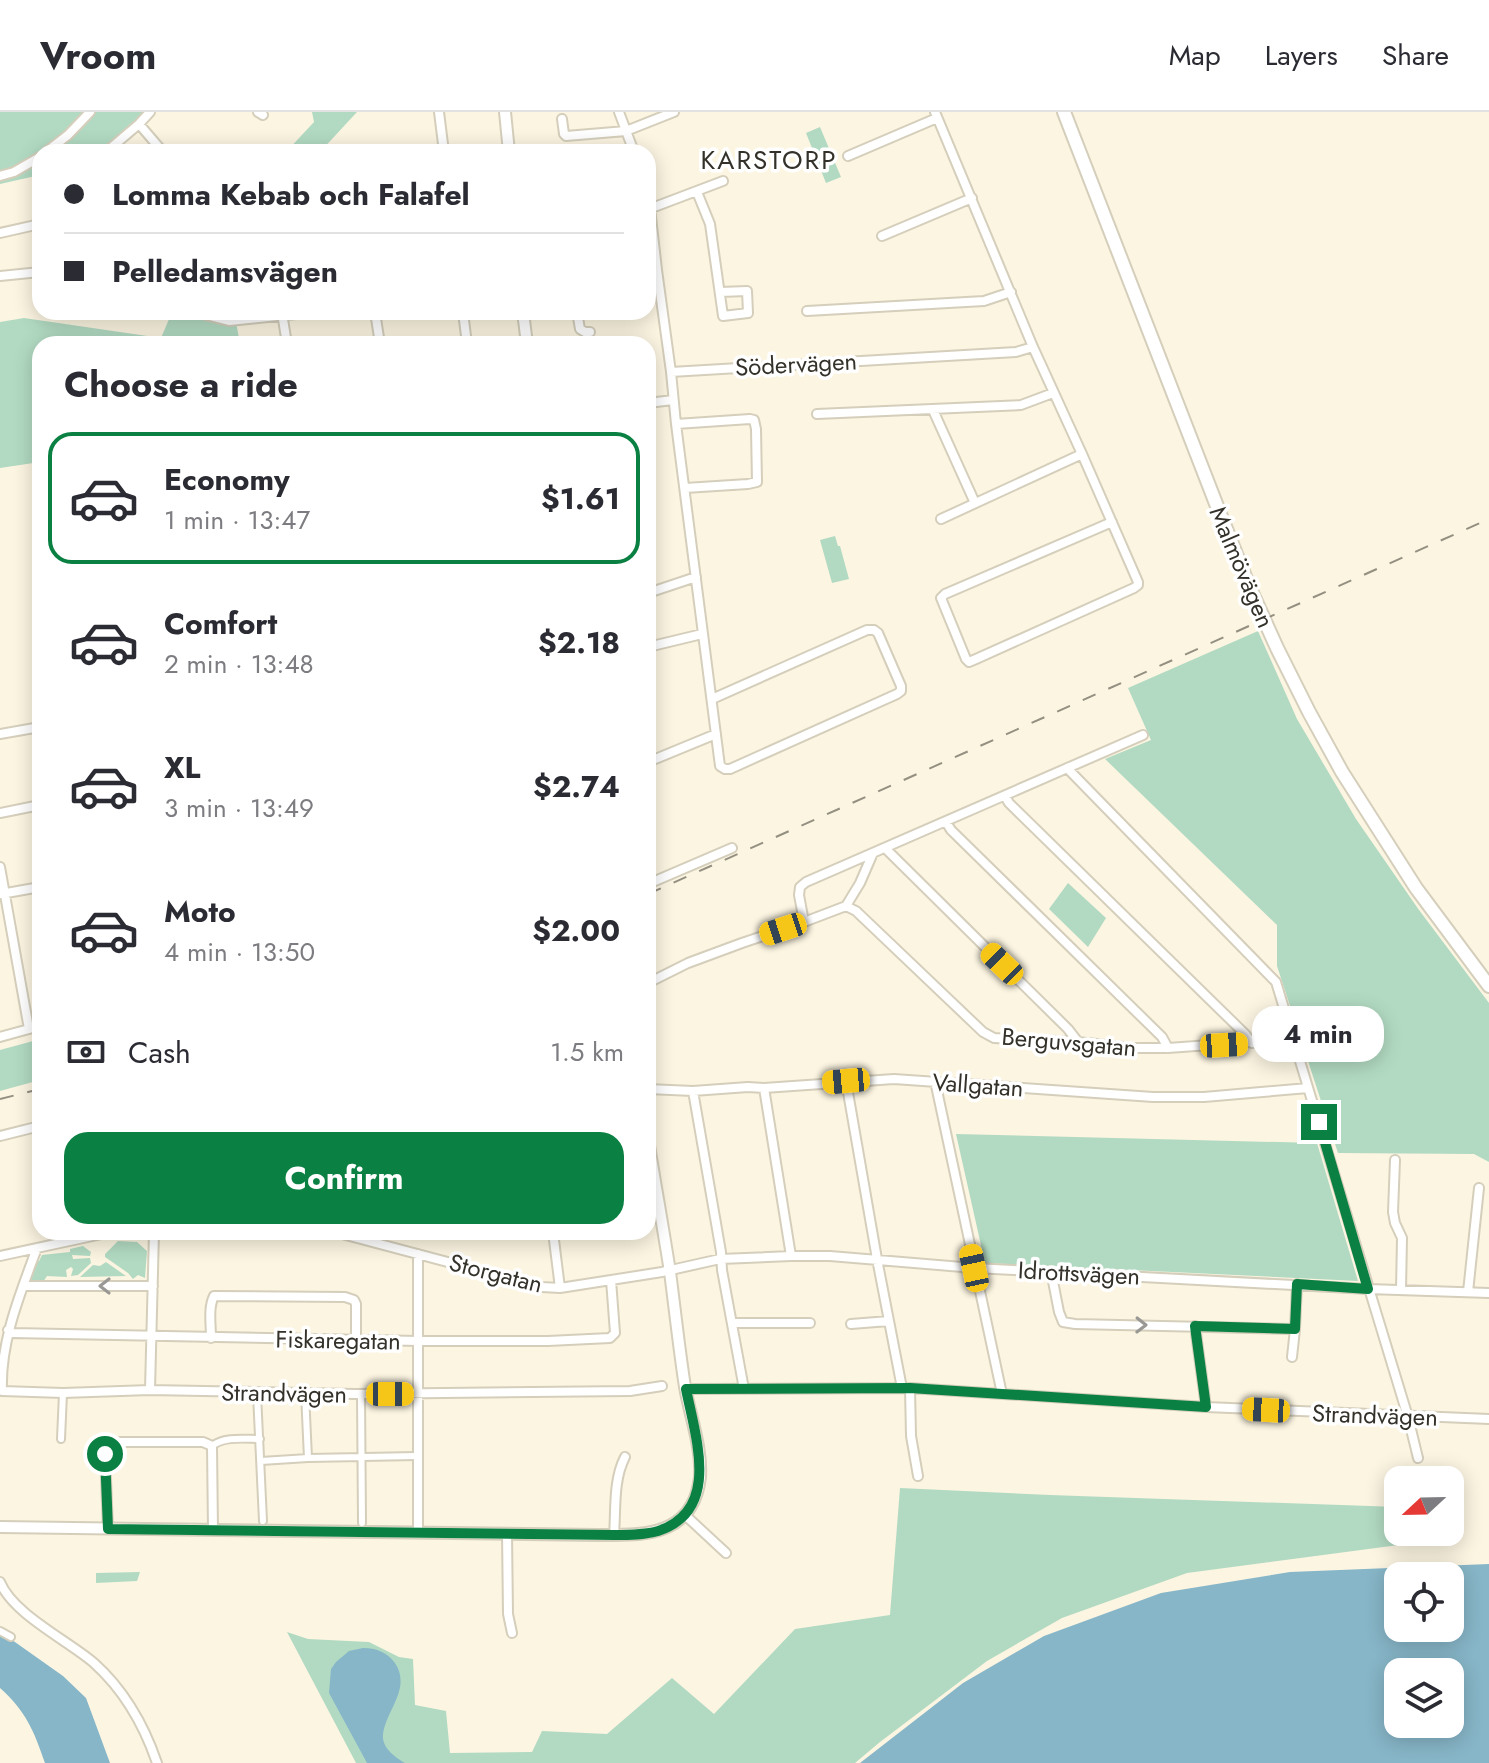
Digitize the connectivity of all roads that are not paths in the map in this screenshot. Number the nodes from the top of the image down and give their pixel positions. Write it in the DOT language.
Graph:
graph roads {
  1 [pos="90,112"];
  2 [pos="150,112"];
  3 [pos="439,112"];
  4 [pos="505,112"];
  5 [pos="619,112"];
  6 [pos="674,112"];
  7 [pos="1064,112"];
  8 [pos="936,115"];
  9 [pos="562,119"];
  10 [pos="139,124"];
  11 [pos="626,131"];
  12 [pos="56,144"];
  13 [pos="115,144"];
  14 [pos="156,144"];
  15 [pos="443,144"];
  16 [pos="508,144"];
  17 [pos="631,144"];
  18 [pos="848,156"];
  19 [pos="32,162"];
  20 [pos="0,176"];
  21 [pos="723,181"];
  22 [pos="697,192"];
  23 [pos="972,198"];
  24 [pos="656,207"];
  25 [pos="32,226"];
  26 [pos="0,233"];
  27 [pos="882,236"];
  28 [pos="32,273"];
  29 [pos="0,276"];
  30 [pos="656,287"];
  31 [pos="720,292"];
  32 [pos="1011,292"];
  33 [pos="807,311"];
  34 [pos="578,320"];
  35 [pos="590,332"];
  36 [pos="1033,347"];
  37 [pos="671,372"];
  38 [pos="1053,393"];
  39 [pos="673,400"];
  40 [pos="656,402"];
  41 [pos="933,410"];
  42 [pos="817,414"];
  43 [pos="676,424"];
  44 [pos="1082,454"];
  45 [pos="685,488"];
  46 [pos="975,503"];
  47 [pos="941,519"];
  48 [pos="1112,522"];
  49 [pos="696,577"];
  50 [pos="656,590"];
  51 [pos="702,634"];
  52 [pos="656,645"];
  53 [pos="712,699"];
  54 [pos="32,728"];
  55 [pos="0,734"];
  56 [pos="716,734"];
  57 [pos="1143,735"];
  58 [pos="656,759"];
  59 [pos="1067,768"];
  60 [pos="1005,796"];
  61 [pos="32,807"];
  62 [pos="0,813"];
  63 [pos="946,822"];
  64 [pos="732,848"];
  65 [pos="885,848"];
  66 [pos="873,853"];
  67 [pos="0,867"];
  68 [pos="656,881"];
  69 [pos="32,889"];
  70 [pos="3,894"];
  71 [pos="846,906"];
  72 [pos="804,922"];
  73 [pos="656,979"];
  74 [pos="1489,986"];
  75 [pos="32,1028"];
  76 [pos="29,1029"];
  77 [pos="0,1037"];
  78 [pos="1293,1039"];
  79 [pos="1078,1042"];
  80 [pos="1252,1043"];
  81 [pos="1168,1048"];
  82 [pos="846,1081"];
  83 [pos="935,1081"];
  84 [pos="764,1088"];
  85 [pos="1308,1088"];
  86 [pos="656,1089"];
  87 [pos="693,1091"];
  88 [pos="32,1128"];
  89 [pos="0,1136"];
  90 [pos="1395,1160"];
  91 [pos="656,1187"];
  92 [pos="1479,1188"];
  93 [pos="58,1240"];
  94 [pos="151,1240"];
  95 [pos="367,1240"];
  96 [pos="554,1240"];
  97 [pos="37,1248"];
  98 [pos="418,1254"];
  99 [pos="0,1256"];
  100 [pos="791,1256"];
  101 [pos="720,1259"];
  102 [pos="877,1259"];
  103 [pos="974,1268"];
  104 [pos="670,1270"];
  105 [pos="1051,1271"];
  106 [pos="611,1280"];
  107 [pos="1297,1284"];
  108 [pos="23,1286"];
  109 [pos="153,1286"];
  110 [pos="560,1288"];
  111 [pos="1368,1289"];
  112 [pos="1401,1290"];
  113 [pos="1468,1292"];
  114 [pos="1489,1293"];
  115 [pos="889,1321"];
  116 [pos="732,1323"];
  117 [pos="810,1323"];
  118 [pos="851,1324"];
  119 [pos="1195,1326"];
  120 [pos="1295,1329"];
  121 [pos="8,1330"];
  122 [pos="151,1335"];
  123 [pos="211,1338"];
  124 [pos="356,1339"];
  125 [pos="419,1341"];
  126 [pos="1292,1357"];
  127 [pos="662,1386"];
  128 [pos="906,1388"];
  129 [pos="686,1389"];
  130 [pos="744,1389"];
  131 [pos="150,1390"];
  132 [pos="2,1391"];
  133 [pos="63,1393"];
  134 [pos="305,1393"];
  135 [pos="418,1393"];
  136 [pos="257,1394"];
  137 [pos="361,1394"];
  138 [pos="1002,1394"];
  139 [pos="1206,1407"];
  140 [pos="1408,1417"];
  141 [pos="1489,1419"];
  142 [pos="61,1439"];
  143 [pos="260,1439"];
  144 [pos="212,1446"];
  145 [pos="417,1456"];
  146 [pos="362,1457"];
  147 [pos="625,1457"];
  148 [pos="308,1458"];
  149 [pos="1418,1458"];
  150 [pos="261,1461"];
  151 [pos="918,1476"];
  152 [pos="685,1515"];
  153 [pos="263,1521"];
  154 [pos="362,1523"];
  155 [pos="0,1527"];
  156 [pos="108,1529"];
  157 [pos="213,1530"];
  158 [pos="418,1533"];
  159 [pos="507,1534"];
  160 [pos="614,1535"];
  161 [pos="726,1553"];
  162 [pos="0,1582"];
  163 [pos="0,1631"];
  164 [pos="512,1633"];
  165 [pos="11,1637"];
  166 [pos="157,1763"];
  1 -- 12 [label="street"];
  2 -- 10 [label="street"];
  3 -- 15 [label="street"];
  4 -- 16 [label="street"];
  5 -- 11 [label="street"];
  6 -- 11 [label="street"];
  7 -- 74 [label="main road, Malmövägen"];
  8 -- 18 [label="street"];
  8 -- 23 [label="street"];
  9 -- 11 [label="street"];
  10 -- 13 [label="street"];
  10 -- 14 [label="street"];
  11 -- 17 [label="street"];
  19 -- 20 [label="street"];
  21 -- 22 [label="street"];
  22 -- 24 [label="street"];
  22 -- 31 [label="street"];
  23 -- 27 [label="street"];
  23 -- 32 [label="street"];
  25 -- 26 [label="street"];
  28 -- 29 [label="street"];
  30 -- 37 [label="street"];
  32 -- 33 [label="street"];
  32 -- 36 [label="street"];
  34 -- 35 [label="street"];
  36 -- 37 [label="street, Södervägen"];
  36 -- 38 [label="street"];
  37 -- 39 [label="street"];
  38 -- 41 [label="street"];
  38 -- 44 [label="street"];
  39 -- 40 [label="street"];
  39 -- 43 [label="street"];
  41 -- 42 [label="street"];
  41 -- 46 [label="street"];
  43 -- 45 [label="street"];
  43 -- 45 [label="street"];
  44 -- 46 [label="street"];
  44 -- 48 [label="street"];
  45 -- 49 [label="street"];
  46 -- 47 [label="street"];
  48 -- 48 [label="street"];
  49 -- 50 [label="street"];
  49 -- 51 [label="street"];
  51 -- 52 [label="street"];
  51 -- 53 [label="street"];
  53 -- 56 [label="street"];
  53 -- 56 [label="street"];
  54 -- 55 [label="street"];
  56 -- 58 [label="street"];
  57 -- 59 [label="street"];
  59 -- 60 [label="street"];
  59 -- 78 [label="street"];
  60 -- 63 [label="street"];
  60 -- 80 [label="street"];
  61 -- 62 [label="street"];
  63 -- 65 [label="street"];
  63 -- 81 [label="street"];
  64 -- 68 [label="street"];
  65 -- 66 [label="street"];
  65 -- 79 [label="street"];
  66 -- 71 [label="street"];
  66 -- 72 [label="street"];
  67 -- 70 [label="street"];
  69 -- 70 [label="street"];
  70 -- 76 [label="street"];
  71 -- 72 [label="street"];
  71 -- 79 [label="street, Berguvsgatan"];
  72 -- 73 [label="street"];
  75 -- 76 [label="street"];
  76 -- 77 [label="street"];
  78 -- 80 [label="street, Berguvsgatan"];
  78 -- 85 [label="street"];
  79 -- 81 [label="street, Berguvsgatan"];
  80 -- 81 [label="street, Berguvsgatan"];
  82 -- 83 [label="street, Vallgatan"];
  82 -- 84 [label="street, Vallgatan"];
  82 -- 102 [label="street"];
  83 -- 85 [label="street, Vallgatan"];
  83 -- 103 [label="street"];
  84 -- 87 [label="street, Vallgatan"];
  84 -- 100 [label="street"];
  85 -- 111 [label="street"];
  86 -- 87 [label="street, Vallgatan"];
  87 -- 101 [label="street"];
  88 -- 89 [label="street"];
  90 -- 112 [label="street"];
  91 -- 104 [label="street"];
  92 -- 113 [label="street"];
  93 -- 97 [label="street"];
  94 -- 109 [label="street"];
  95 -- 98 [label="street, Storgatan"];
  96 -- 110 [label="street"];
  97 -- 99 [label="street"];
  97 -- 108 [label="street"];
  98 -- 110 [label="street, Storgatan"];
  98 -- 125 [label="street"];
  100 -- 101 [label="street, Idrottsvägen"];
  100 -- 102 [label="street, Idrottsvägen"];
  101 -- 104 [label="street, Idrottsvägen"];
  101 -- 116 [label="street"];
  102 -- 103 [label="street, Idrottsvägen"];
  102 -- 115 [label="street"];
  103 -- 105 [label="street, Idrottsvägen"];
  103 -- 138 [label="street"];
  104 -- 106 [label="street, Storgatan"];
  104 -- 129 [label="street"];
  105 -- 107 [label="street, Idrottsvägen"];
  105 -- 119 [label="street, one-way"];
  106 -- 110 [label="street, Storgatan"];
  106 -- 125 [label="street, Fiskaregatan"];
  107 -- 111 [label="street, Idrottsvägen"];
  107 -- 120 [label="street"];
  109 -- 108 [label="street, one-way"];
  108 -- 121 [label="street"];
  109 -- 122 [label="street"];
  111 -- 112 [label="street, Idrottsvägen"];
  111 -- 140 [label="street"];
  112 -- 113 [label="street, Idrottsvägen"];
  113 -- 114 [label="street, Idrottsvägen"];
  115 -- 118 [label="street"];
  115 -- 128 [label="street"];
  116 -- 117 [label="street"];
  116 -- 130 [label="street"];
  119 -- 120 [label="street"];
  119 -- 139 [label="street"];
  120 -- 126 [label="street"];
  121 -- 122 [label="street, Fiskaregatan"];
  121 -- 132 [label="street"];
  122 -- 123 [label="street, Fiskaregatan"];
  122 -- 131 [label="street"];
  123 -- 124 [label="street, Fiskaregatan"];
  123 -- 124 [label="street"];
  124 -- 125 [label="street, Fiskaregatan"];
  125 -- 135 [label="street"];
  127 -- 135 [label="street, Strandvägen"];
  128 -- 130 [label="street, Strandvägen"];
  128 -- 138 [label="street, Strandvägen"];
  128 -- 151 [label="street"];
  129 -- 130 [label="street, Strandvägen"];
  129 -- 152 [label="street"];
  131 -- 133 [label="street, Strandvägen"];
  131 -- 136 [label="street, Strandvägen"];
  132 -- 133 [label="street, Strandvägen"];
  133 -- 142 [label="street"];
  134 -- 136 [label="street, Strandvägen"];
  134 -- 137 [label="street, Strandvägen"];
  134 -- 148 [label="street"];
  135 -- 137 [label="street, Strandvägen"];
  135 -- 145 [label="street"];
  136 -- 143 [label="street"];
  137 -- 146 [label="street"];
  138 -- 139 [label="street, Strandvägen"];
  139 -- 140 [label="street, Strandvägen"];
  140 -- 141 [label="street, Strandvägen"];
  140 -- 149 [label="street"];
  143 -- 144 [label="street"];
  143 -- 150 [label="street"];
  144 -- 156 [label="street"];
  144 -- 157 [label="street"];
  145 -- 146 [label="street"];
  145 -- 158 [label="street"];
  146 -- 148 [label="street"];
  146 -- 154 [label="street"];
  147 -- 160 [label="street"];
  148 -- 150 [label="street"];
  150 -- 153 [label="street"];
  152 -- 160 [label="street"];
  152 -- 161 [label="street"];
  155 -- 156 [label="street"];
  156 -- 157 [label="street"];
  157 -- 158 [label="street"];
  158 -- 159 [label="street"];
  159 -- 160 [label="street"];
  159 -- 164 [label="street"];
  162 -- 166 [label="street"];
  163 -- 165 [label="street"];
}
